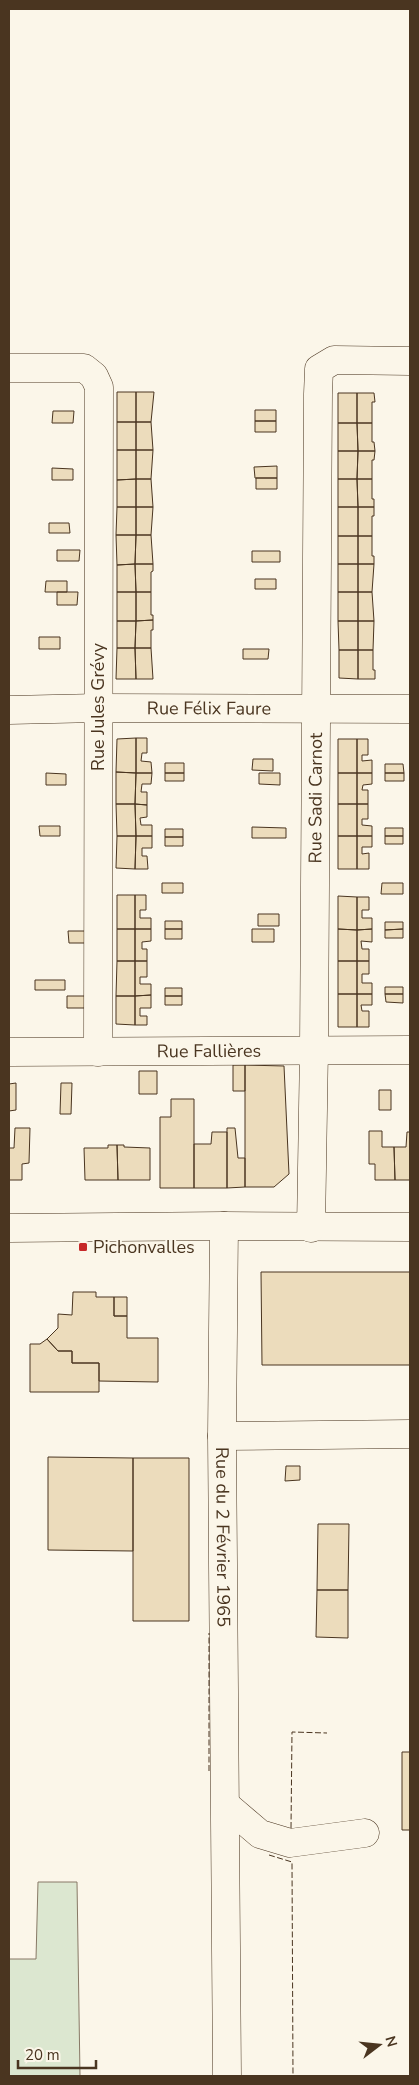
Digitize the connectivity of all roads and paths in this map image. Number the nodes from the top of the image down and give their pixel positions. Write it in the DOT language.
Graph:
graph roads {
  1 [pos="410,361"];
  2 [pos="9,368"];
  3 [pos="98,708"];
  4 [pos="9,710"];
  5 [pos="316,710"];
  6 [pos="410,710"];
  7 [pos="314,1049"];
  8 [pos="410,1050"];
  9 [pos="9,1052"];
  10 [pos="98,1052"];
  11 [pos="224,1226"];
  12 [pos="410,1227"];
  13 [pos="9,1228"];
  14 [pos="311,1228"];
  15 [pos="410,1434"];
  16 [pos="222,1436"];
  17 [pos="226,1805"];
  18 [pos="365,1833"];
  19 [pos="227,2076"];
  1 -- 5 [label="street, Rue Sadi Carnot"];
  2 -- 3 [label="street, Rue Jules Grévy"];
  3 -- 4 [label="street, Rue Félix Faure"];
  3 -- 5 [label="street, Rue Félix Faure"];
  3 -- 10 [label="street, Rue Jules Grévy"];
  5 -- 6 [label="street, Rue Félix Faure"];
  5 -- 7 [label="street, Rue Sadi Carnot"];
  7 -- 8 [label="street, Rue Fallières"];
  7 -- 10 [label="street, Rue Fallières"];
  7 -- 14 [label="street, Rue Sadi Carnot"];
  9 -- 10 [label="street, Rue Fallières"];
  11 -- 13 [label="street"];
  11 -- 14 [label="street"];
  11 -- 16 [label="street, Rue du 2 Février 1965"];
  12 -- 14 [label="street"];
  15 -- 16 [label="street"];
  16 -- 17 [label="street, Rue du 2 Février 1965"];
  17 -- 18 [label="street"];
  17 -- 19 [label="street, Rue du 2 Février 1965"];
}
